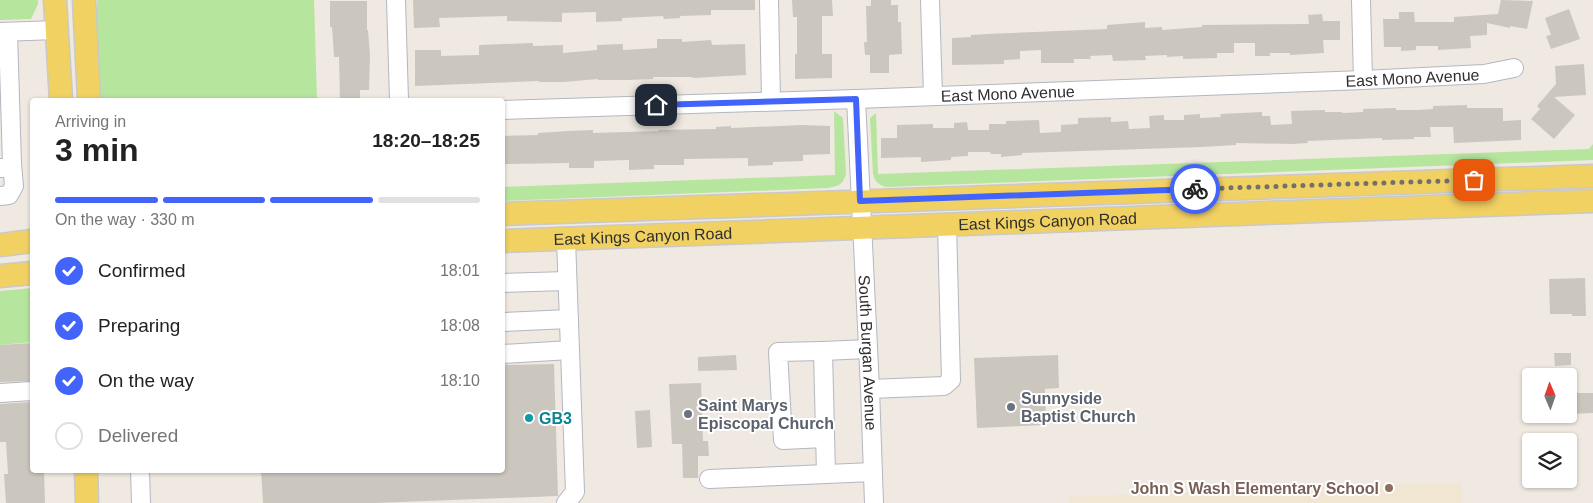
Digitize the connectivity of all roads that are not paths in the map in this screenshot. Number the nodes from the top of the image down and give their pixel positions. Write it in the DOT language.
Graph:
graph roads {
  1 [pos="55,0"];
  2 [pos="84,0"];
  3 [pos="396,0"];
  4 [pos="768,0"];
  5 [pos="930,0"];
  6 [pos="1361,0"];
  7 [pos="57,30"];
  8 [pos="4,32"];
  9 [pos="1514,68"];
  10 [pos="1363,80"];
  11 [pos="933,96"];
  12 [pos="61,98"];
  13 [pos="89,98"];
  14 [pos="399,98"];
  15 [pos="856,99"];
  16 [pos="771,100"];
  17 [pos="505,110"];
  18 [pos="6,166"];
  19 [pos="1593,176"];
  20 [pos="0,196"];
  21 [pos="860,201"];
  22 [pos="1593,202"];
  23 [pos="591,211"];
  24 [pos="505,214"];
  25 [pos="947,225"];
  26 [pos="505,227"];
  27 [pos="861,227"];
  28 [pos="566,239"];
  29 [pos="30,241"];
  30 [pos="505,241"];
  31 [pos="0,245"];
  32 [pos="30,273"];
  33 [pos="0,276"];
  34 [pos="567,280"];
  35 [pos="505,283"];
  36 [pos="569,319"];
  37 [pos="505,322"];
  38 [pos="868,349"];
  39 [pos="570,350"];
  40 [pos="823,351"];
  41 [pos="505,354"];
  42 [pos="870,389"];
  43 [pos="30,391"];
  44 [pos="0,393"];
  45 [pos="825,438"];
  46 [pos="873,472"];
  47 [pos="86,473"];
  48 [pos="140,473"];
  49 [pos="826,474"];
  50 [pos="709,479"];
  51 [pos="570,497"];
  52 [pos="87,503"];
  53 [pos="141,503"];
  54 [pos="874,503"];
  1 -- 7 [label="main road"];
  2 -- 13 [label="main road"];
  3 -- 14 [label="street"];
  4 -- 16 [label="street"];
  5 -- 11 [label="street"];
  6 -- 10 [label="street"];
  7 -- 8 [label="street"];
  7 -- 12 [label="main road"];
  8 -- 18 [label="street"];
  9 -- 10 [label="street, East Mono Avenue"];
  10 -- 11 [label="street, East Mono Avenue"];
  11 -- 15 [label="street, East Mono Avenue"];
  15 -- 16 [label="street, East Mono Avenue"];
  15 -- 21 [label="street, South Burgan Avenue"];
  16 -- 17 [label="street, East Mono Avenue"];
  18 -- 20 [label="street"];
  19 -- 21 [label="main road, East Kings Canyon Road"];
  21 -- 23 [label="main road, East Kings Canyon Road"];
  21 -- 27 [label="street, South Burgan Avenue"];
  22 -- 25 [label="main road, East Kings Canyon Road"];
  23 -- 24 [label="main road, East Kings Canyon Road"];
  23 -- 26 [label="main road"];
  25 -- 27 [label="main road, East Kings Canyon Road"];
  25 -- 42 [label="street"];
  27 -- 28 [label="main road, East Kings Canyon Road"];
  27 -- 38 [label="street, South Burgan Avenue"];
  28 -- 30 [label="main road, East Kings Canyon Road"];
  28 -- 34 [label="street"];
  29 -- 31 [label="main road"];
  32 -- 33 [label="main road"];
  34 -- 35 [label="street"];
  34 -- 36 [label="street"];
  36 -- 37 [label="street"];
  36 -- 39 [label="street"];
  38 -- 40 [label="street"];
  38 -- 42 [label="street, South Burgan Avenue"];
  39 -- 41 [label="street"];
  39 -- 51 [label="street"];
  40 -- 45 [label="street"];
  40 -- 45 [label="street"];
  42 -- 46 [label="street, South Burgan Avenue"];
  43 -- 44 [label="street"];
  45 -- 49 [label="street"];
  46 -- 49 [label="street"];
  46 -- 54 [label="street, South Burgan Avenue"];
  47 -- 52 [label="main road"];
  48 -- 53 [label="street"];
  49 -- 50 [label="street"];
}
